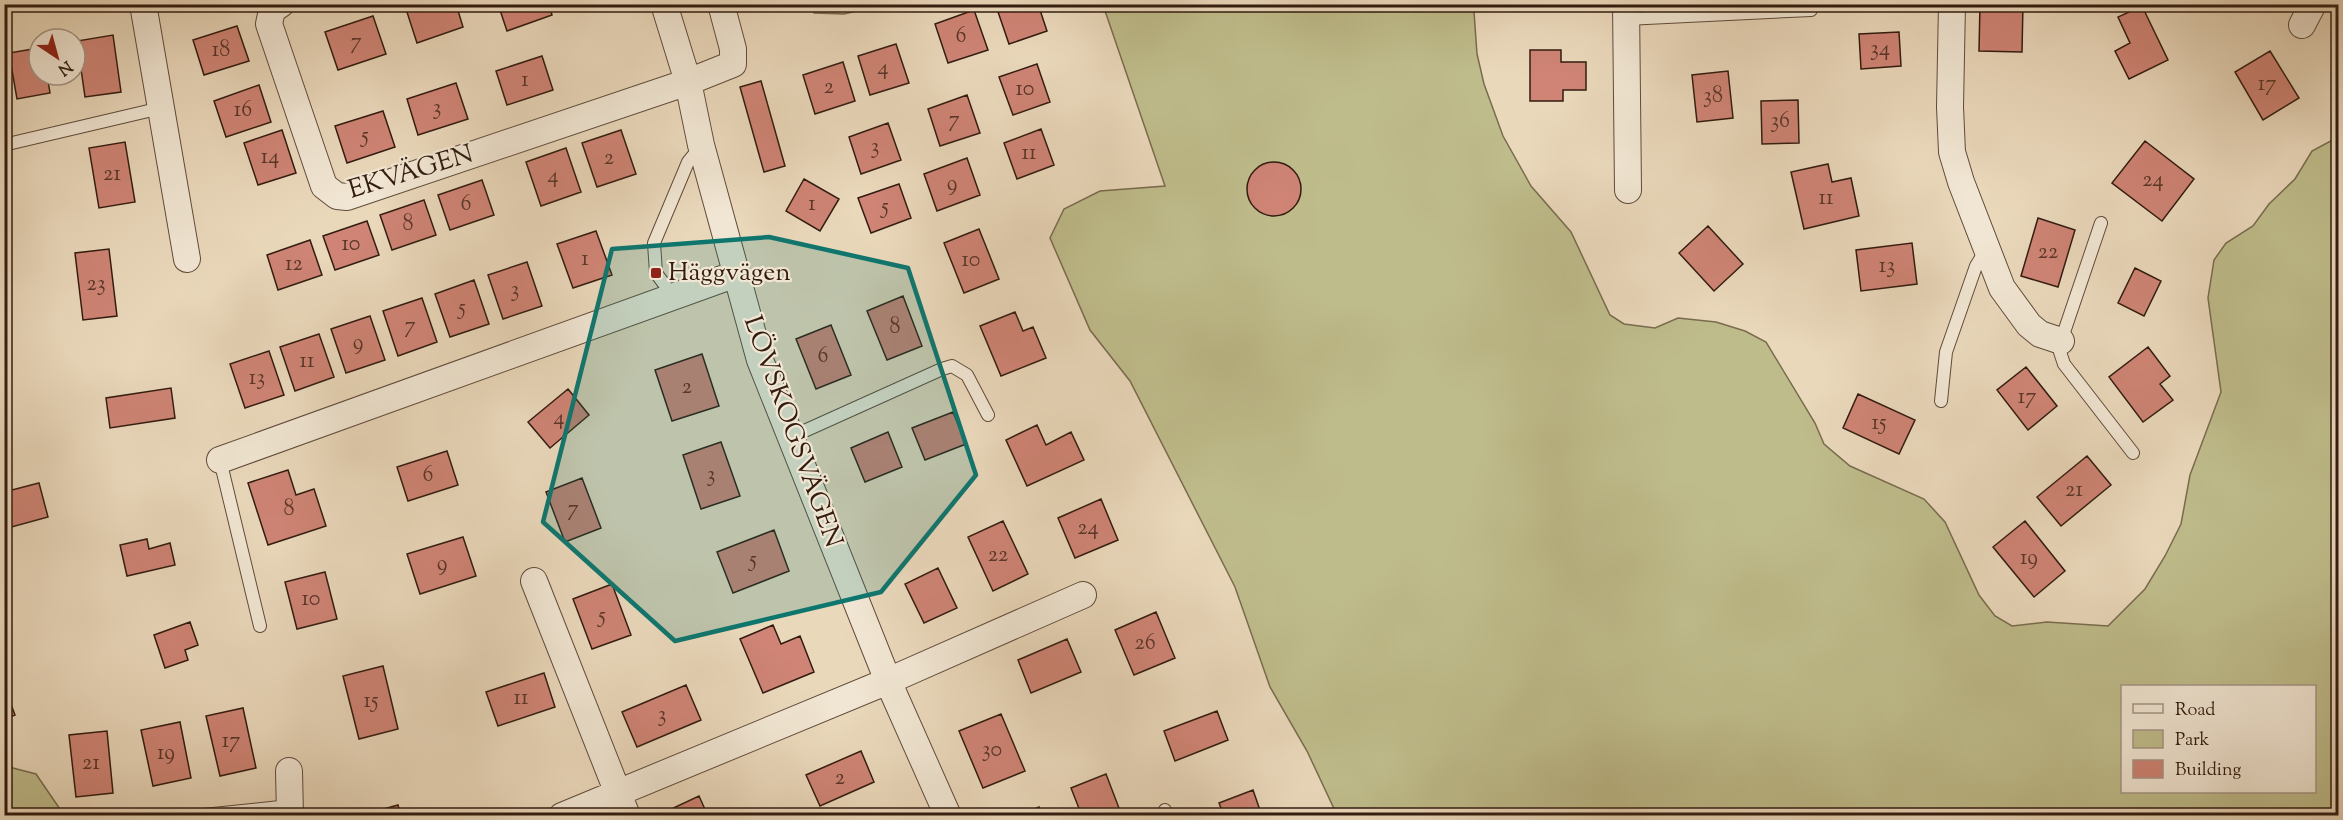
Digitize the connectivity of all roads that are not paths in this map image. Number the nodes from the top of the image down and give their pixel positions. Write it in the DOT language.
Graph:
graph roads {
  1 [pos="143,4"];
  2 [pos="281,4"];
  3 [pos="664,4"];
  4 [pos="721,4"];
  5 [pos="1952,4"];
  6 [pos="1811,10"];
  7 [pos="1626,12"];
  8 [pos="688,82"];
  9 [pos="161,108"];
  10 [pos="12,143"];
  11 [pos="701,145"];
  12 [pos="1628,190"];
  13 [pos="2101,223"];
  14 [pos="1988,253"];
  15 [pos="187,259"];
  16 [pos="736,274"];
  17 [pos="673,297"];
  18 [pos="2061,341"];
  19 [pos="1941,401"];
  20 [pos="988,415"];
  21 [pos="791,438"];
  22 [pos="2133,453"];
  23 [pos="220,460"];
  24 [pos="534,581"];
  25 [pos="1083,595"];
  26 [pos="260,627"];
  27 [pos="888,681"];
  28 [pos="289,771"];
  29 [pos="617,792"];
  30 [pos="289,811"];
  31 [pos="194,816"];
  32 [pos="562,816"];
  33 [pos="627,816"];
  34 [pos="948,816"];
  1 -- 9 [label="street"];
  2 -- 8 [label="street, EKVÄGEN"];
  3 -- 8 [label="street, LÖVSKOGSVÄGEN"];
  4 -- 8 [label="street"];
  5 -- 14 [label="street"];
  6 -- 7 [label="lane"];
  7 -- 12 [label="street"];
  8 -- 11 [label="street, LÖVSKOGSVÄGEN"];
  9 -- 10 [label="lane"];
  9 -- 15 [label="street"];
  11 -- 16 [label="street, LÖVSKOGSVÄGEN"];
  11 -- 17 [label="lane"];
  13 -- 18 [label="lane"];
  14 -- 18 [label="street"];
  14 -- 19 [label="lane"];
  16 -- 17 [label="street"];
  16 -- 21 [label="street, LÖVSKOGSVÄGEN"];
  17 -- 23 [label="street"];
  18 -- 22 [label="lane"];
  20 -- 21 [label="lane"];
  21 -- 27 [label="street, LÖVSKOGSVÄGEN"];
  23 -- 26 [label="lane"];
  24 -- 29 [label="street"];
  25 -- 27 [label="street"];
  27 -- 29 [label="street"];
  27 -- 34 [label="street, LÖVSKOGSVÄGEN"];
  28 -- 30 [label="street"];
  29 -- 32 [label="street"];
  29 -- 33 [label="street"];
  30 -- 31 [label="lane"];
}
